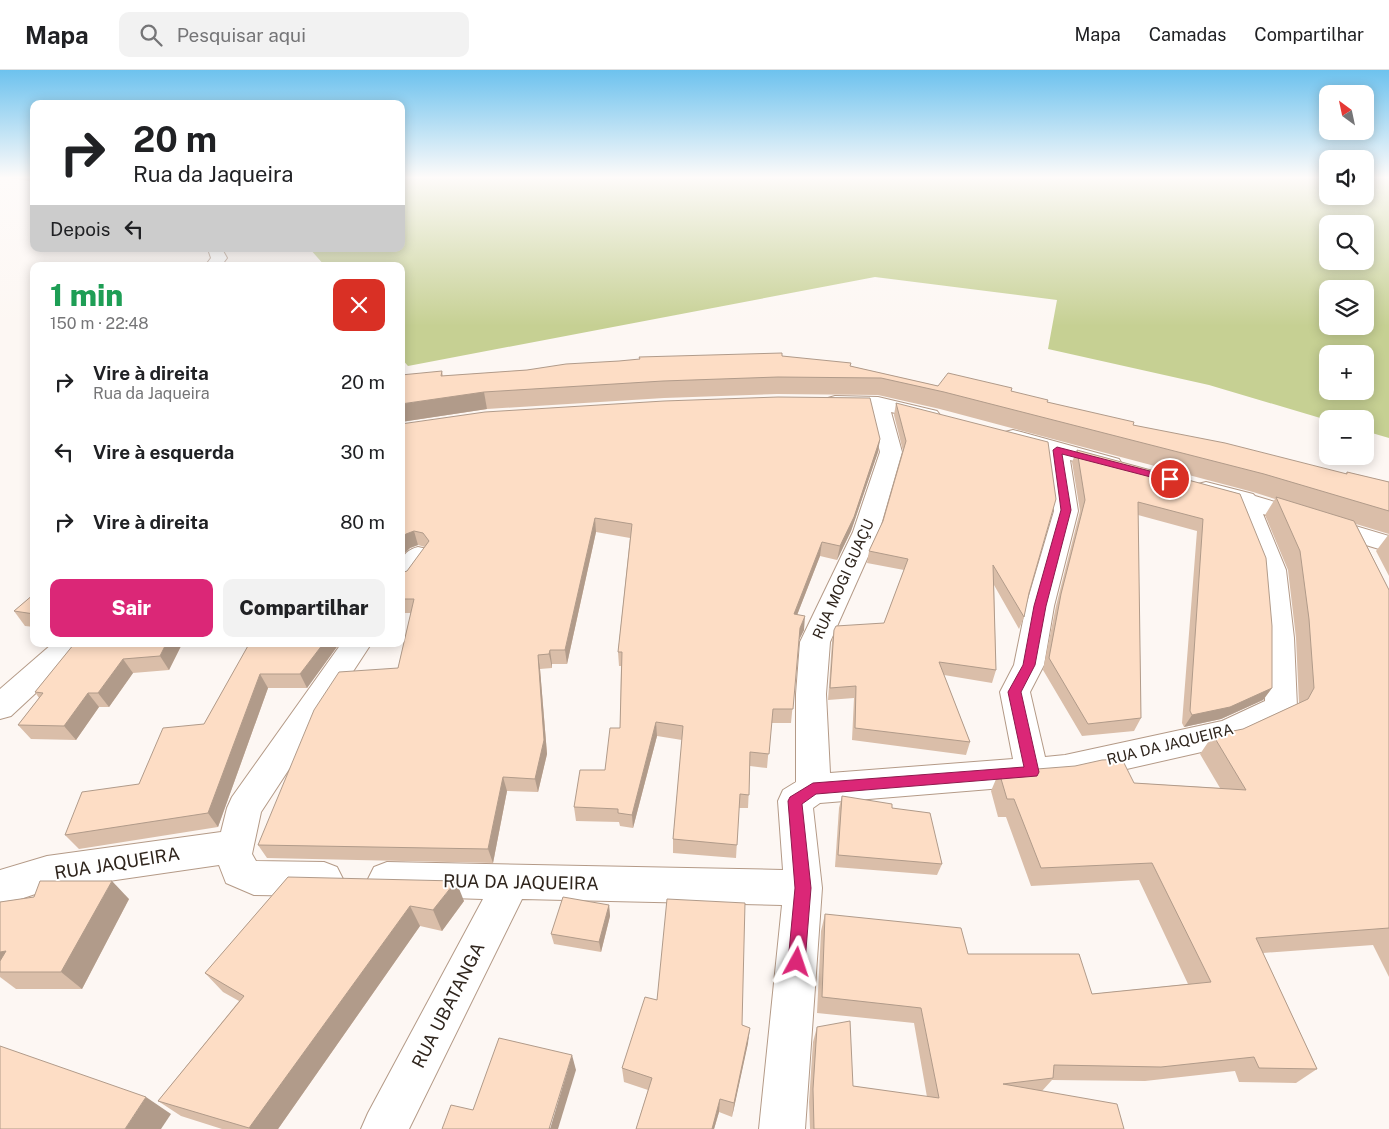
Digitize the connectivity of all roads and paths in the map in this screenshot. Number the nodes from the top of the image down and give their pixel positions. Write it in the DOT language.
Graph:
graph roads {
  1 [pos="817,402"];
  2 [pos="878,403"];
  3 [pos="949,419"];
  4 [pos="994,432"];
  5 [pos="1057,450"];
  6 [pos="1132,470"];
  7 [pos="1188,484"];
  8 [pos="1245,499"];
  9 [pos="1354,534"];
  10 [pos="1389,544"];
  11 [pos="418,555"];
  12 [pos="1366,558"];
  13 [pos="405,573"];
  14 [pos="68,647"];
  15 [pos="354,647"];
  16 [pos="0,707"];
  17 [pos="1032,772"];
  18 [pos="813,789"];
  19 [pos="237,858"];
  20 [pos="512,881"];
  21 [pos="0,888"];
  22 [pos="803,888"];
  23 [pos="384,1129"];
  24 [pos="782,1129"];
  1 -- 2 [label="street"];
  2 -- 3 [label="street"];
  2 -- 18 [label="street, RUA MOGI GUAÇU"];
  4 -- 5 [label="street"];
  5 -- 6 [label="street"];
  5 -- 17 [label="street"];
  7 -- 8 [label="street"];
  8 -- 9 [label="street"];
  8 -- 17 [label="street, RUA DA JAQUEIRA"];
  9 -- 10 [label="street"];
  9 -- 12 [label="street"];
  11 -- 13 [label="street"];
  14 -- 16 [label="street"];
  15 -- 19 [label="street"];
  17 -- 18 [label="street, RUA DA JAQUEIRA"];
  18 -- 22 [label="street"];
  19 -- 20 [label="street, RUA DA JAQUEIRA"];
  19 -- 21 [label="street, RUA JAQUEIRA"];
  20 -- 22 [label="street, RUA DA JAQUEIRA"];
  20 -- 23 [label="street, RUA UBATANGA"];
  22 -- 24 [label="street"];
}
